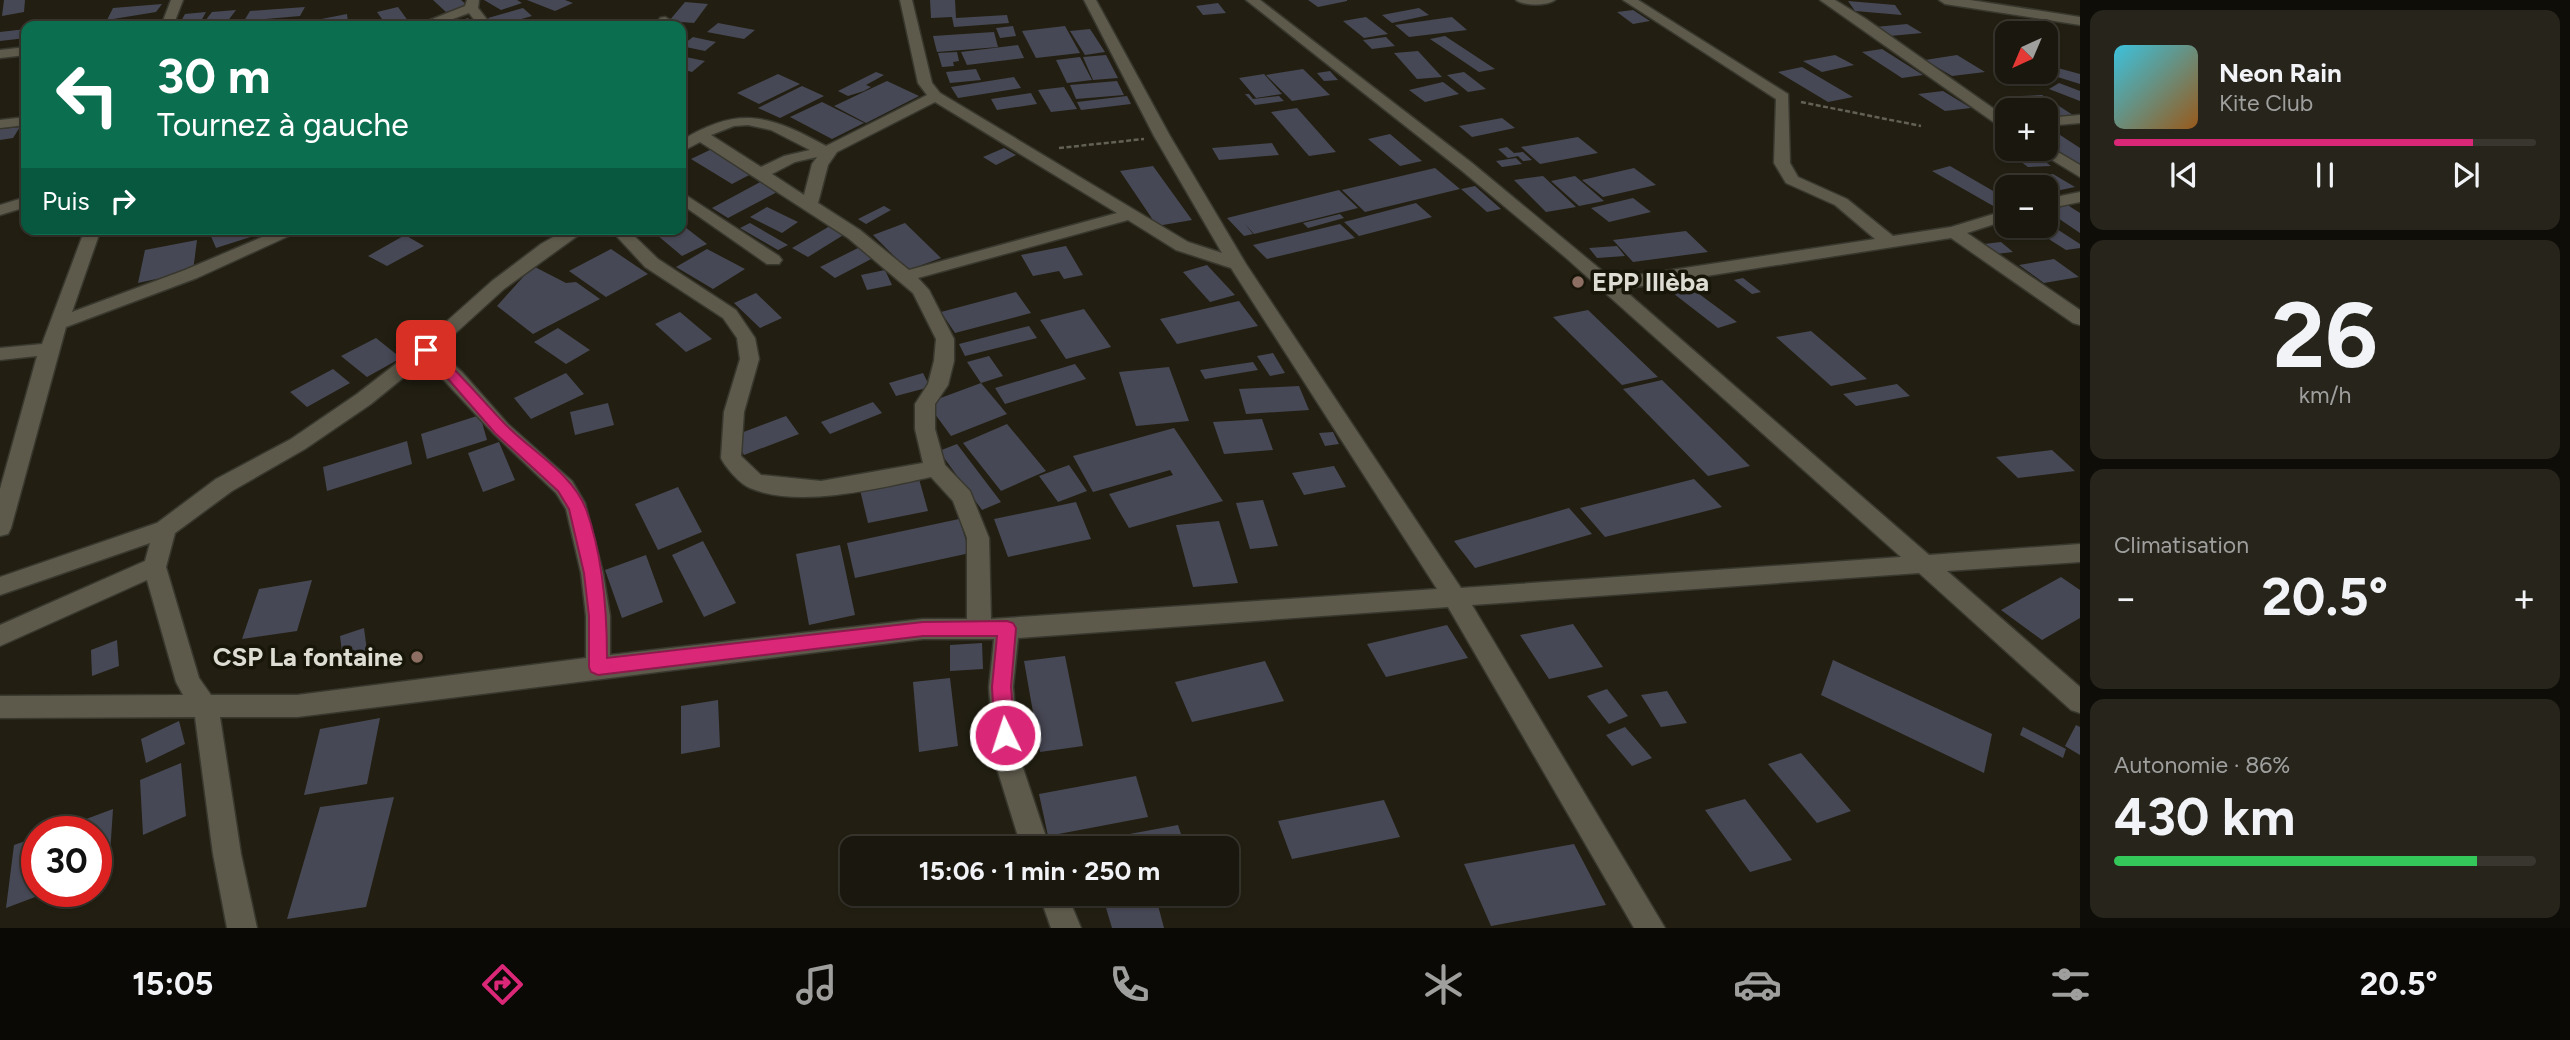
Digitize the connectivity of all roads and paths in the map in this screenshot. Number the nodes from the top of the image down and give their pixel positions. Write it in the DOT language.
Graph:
graph roads {
  1 [pos="177,0"];
  2 [pos="906,0"];
  3 [pos="1090,0"];
  4 [pos="1252,0"];
  5 [pos="1522,0"];
  6 [pos="1549,0"];
  7 [pos="1629,0"];
  8 [pos="1826,0"];
  9 [pos="1945,0"];
  10 [pos="472,4"];
  11 [pos="169,21"];
  12 [pos="433,21"];
  13 [pos="483,21"];
  14 [pos="2080,21"];
  15 [pos="21,52"];
  16 [pos="0,54"];
  17 [pos="935,96"];
  18 [pos="1783,97"];
  19 [pos="1995,116"];
  20 [pos="2080,119"];
  21 [pos="2058,121"];
  22 [pos="21,122"];
  23 [pos="0,124"];
  24 [pos="1921,126"];
  25 [pos="700,135"];
  26 [pos="1163,136"];
  27 [pos="686,144"];
  28 [pos="1049,147"];
  29 [pos="827,149"];
  30 [pos="2058,158"];
  31 [pos="2080,172"];
  32 [pos="760,174"];
  33 [pos="2080,197"];
  34 [pos="686,200"];
  35 [pos="2058,202"];
  36 [pos="21,204"];
  37 [pos="809,206"];
  38 [pos="0,210"];
  39 [pos="1129,215"];
  40 [pos="1995,219"];
  41 [pos="1954,232"];
  42 [pos="282,235"];
  43 [pos="569,235"];
  44 [pos="623,235"];
  45 [pos="90,237"];
  46 [pos="1889,242"];
  47 [pos="773,260"];
  48 [pos="1237,264"];
  49 [pos="906,276"];
  50 [pos="1611,285"];
  51 [pos="2080,319"];
  52 [pos="60,323"];
  53 [pos="48,349"];
  54 [pos="426,350"];
  55 [pos="0,354"];
  56 [pos="935,468"];
  57 [pos="0,528"];
  58 [pos="165,529"];
  59 [pos="2080,552"];
  60 [pos="1921,564"];
  61 [pos="155,567"];
  62 [pos="0,586"];
  63 [pos="1453,595"];
  64 [pos="979,627"];
  65 [pos="1007,628"];
  66 [pos="0,636"];
  67 [pos="598,667"];
  68 [pos="2080,702"];
  69 [pos="0,707"];
  70 [pos="206,708"];
  71 [pos="1032,836"];
  72 [pos="1058,906"];
  73 [pos="242,928"];
  74 [pos="1066,928"];
  75 [pos="1650,928"];
  1 -- 11 [label="street"];
  2 -- 17 [label="street"];
  3 -- 26 [label="street"];
  4 -- 50 [label="street"];
  5 -- 6 [label="street"];
  7 -- 18 [label="street"];
  8 -- 19 [label="street"];
  9 -- 14 [label="street"];
  10 -- 12 [label="street"];
  10 -- 13 [label="street"];
  15 -- 16 [label="street"];
  17 -- 29 [label="street"];
  17 -- 39 [label="street"];
  18 -- 24 [label="path"];
  18 -- 46 [label="street"];
  20 -- 21 [label="street"];
  22 -- 23 [label="street"];
  25 -- 27 [label="street"];
  25 -- 29 [label="street"];
  25 -- 32 [label="street"];
  26 -- 28 [label="path"];
  26 -- 48 [label="street"];
  29 -- 32 [label="street"];
  29 -- 37 [label="street"];
  30 -- 31 [label="street"];
  32 -- 37 [label="street"];
  33 -- 35 [label="street"];
  34 -- 47 [label="street"];
  36 -- 38 [label="street"];
  37 -- 49 [label="street"];
  39 -- 48 [label="street"];
  39 -- 49 [label="street"];
  40 -- 41 [label="street"];
  41 -- 46 [label="street"];
  41 -- 51 [label="street"];
  42 -- 52 [label="street"];
  43 -- 54 [label="street"];
  44 -- 56 [label="street"];
  45 -- 52 [label="street"];
  46 -- 50 [label="street"];
  48 -- 63 [label="street"];
  49 -- 56 [label="street"];
  50 -- 60 [label="street"];
  52 -- 53 [label="street"];
  53 -- 55 [label="street"];
  53 -- 57 [label="street"];
  54 -- 58 [label="street"];
  54 -- 67 [label="street"];
  56 -- 64 [label="street"];
  58 -- 61 [label="street"];
  58 -- 62 [label="street"];
  59 -- 60 [label="street"];
  60 -- 63 [label="street"];
  60 -- 68 [label="street"];
  61 -- 66 [label="street"];
  61 -- 70 [label="street"];
  63 -- 65 [label="street"];
  63 -- 75 [label="street"];
  64 -- 65 [label="street"];
  64 -- 67 [label="street"];
  65 -- 71 [label="street"];
  67 -- 70 [label="street"];
  69 -- 70 [label="street"];
  70 -- 73 [label="street"];
  72 -- 74 [label="street"];
}
